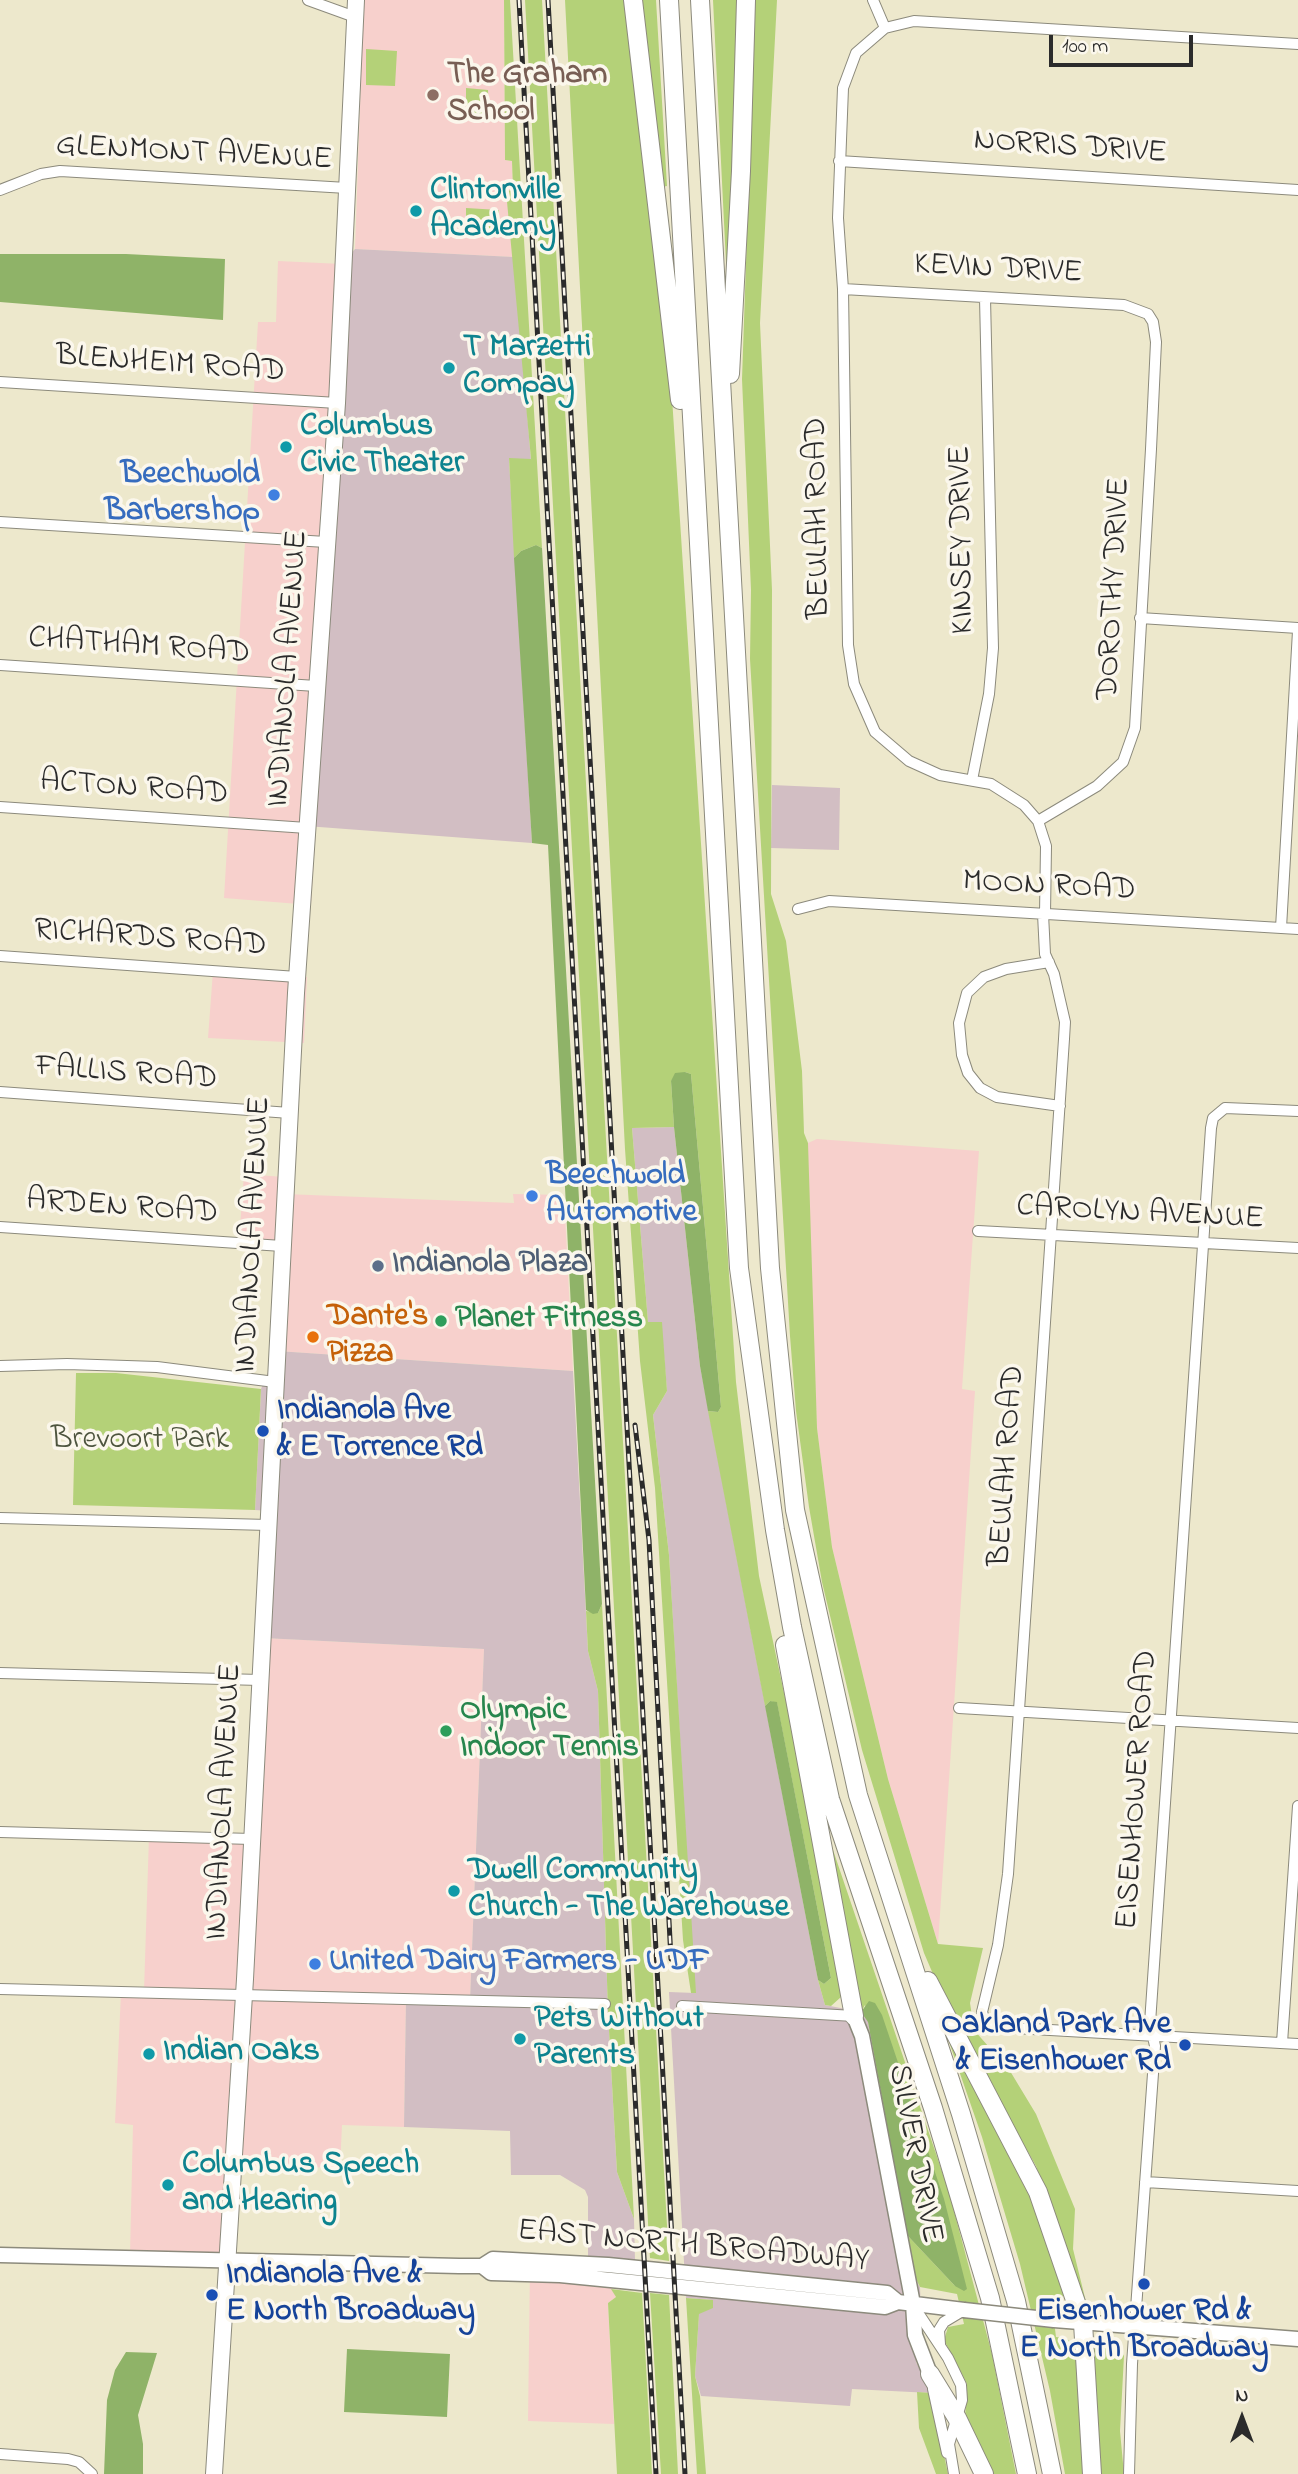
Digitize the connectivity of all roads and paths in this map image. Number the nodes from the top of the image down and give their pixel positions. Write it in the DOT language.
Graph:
graph roads {
  1 [pos="308,0"];
  2 [pos="356,0"];
  3 [pos="634,0"];
  4 [pos="669,0"];
  5 [pos="700,0"];
  6 [pos="746,0"];
  7 [pos="873,0"];
  8 [pos="355,17"];
  9 [pos="885,27"];
  10 [pos="1298,44"];
  11 [pos="839,161"];
  12 [pos="347,188"];
  13 [pos="0,190"];
  14 [pos="1298,190"];
  15 [pos="843,289"];
  16 [pos="985,298"];
  17 [pos="1148,314"];
  18 [pos="0,382"];
  19 [pos="337,403"];
  20 [pos="725,465"];
  21 [pos="697,511"];
  22 [pos="0,522"];
  23 [pos="327,542"];
  24 [pos="1140,618"];
  25 [pos="1298,629"];
  26 [pos="0,666"];
  27 [pos="316,686"];
  28 [pos="972,780"];
  29 [pos="0,807"];
  30 [pos="1038,821"];
  31 [pos="307,828"];
  32 [pos="798,909"];
  33 [pos="1044,914"];
  34 [pos="1281,928"];
  35 [pos="1298,929"];
  36 [pos="0,956"];
  37 [pos="1049,962"];
  38 [pos="297,976"];
  39 [pos="0,1092"];
  40 [pos="1060,1106"];
  41 [pos="1298,1111"];
  42 [pos="290,1113"];
  43 [pos="0,1227"];
  44 [pos="978,1231"];
  45 [pos="1051,1236"];
  46 [pos="1203,1245"];
  47 [pos="282,1246"];
  48 [pos="1298,1248"];
  49 [pos="0,1366"];
  50 [pos="275,1382"];
  51 [pos="0,1518"];
  52 [pos="268,1525"];
  53 [pos="775,1530"];
  54 [pos="0,1673"];
  55 [pos="260,1680"];
  56 [pos="959,1708"];
  57 [pos="1019,1712"];
  58 [pos="1171,1720"];
  59 [pos="1298,1728"];
  60 [pos="1298,1806"];
  61 [pos="0,1832"];
  62 [pos="252,1839"];
  63 [pos="892,1901"];
  64 [pos="0,1989"];
  65 [pos="244,1995"];
  66 [pos="606,2004"];
  67 [pos="682,2006"];
  68 [pos="854,2016"];
  69 [pos="1152,2036"];
  70 [pos="1282,2043"];
  71 [pos="1298,2044"];
  72 [pos="1145,2182"];
  73 [pos="1298,2191"];
  74 [pos="0,2255"];
  75 [pos="228,2260"];
  76 [pos="905,2303"];
  77 [pos="964,2310"];
  78 [pos="1083,2323"];
  79 [pos="1135,2328"];
  80 [pos="1298,2339"];
  81 [pos="941,2347"];
  82 [pos="930,2374"];
  83 [pos="957,2418"];
  84 [pos="0,2454"];
  85 [pos="950,2460"];
  86 [pos="92,2474"];
  87 [pos="215,2474"];
  88 [pos="954,2474"];
  89 [pos="984,2474"];
  90 [pos="1027,2474"];
  91 [pos="1052,2474"];
  92 [pos="1092,2474"];
  93 [pos="1129,2474"];
  1 -- 8 [label="street"];
  2 -- 8 [label="main road, INDIANOLA AVENUE"];
  3 -- 21 [label="highway"];
  4 -- 21 [label="highway"];
  5 -- 20 [label="highway"];
  6 -- 20 [label="highway"];
  7 -- 9 [label="street"];
  8 -- 12 [label="main road, INDIANOLA AVENUE"];
  9 -- 10 [label="street"];
  9 -- 11 [label="street, BEULAH ROAD"];
  11 -- 14 [label="street, NORRIS DRIVE"];
  11 -- 15 [label="street, BEULAH ROAD"];
  12 -- 13 [label="street, GLENMONT AVENUE"];
  12 -- 19 [label="main road, INDIANOLA AVENUE"];
  15 -- 16 [label="street, KEVIN DRIVE"];
  15 -- 28 [label="street, BEULAH ROAD"];
  16 -- 17 [label="street, KEVIN DRIVE"];
  16 -- 28 [label="street, KINSEY DRIVE"];
  17 -- 24 [label="street, DOROTHY DRIVE"];
  18 -- 19 [label="street, BLENHEIM ROAD"];
  19 -- 23 [label="main road, INDIANOLA AVENUE"];
  20 -- 63 [label="highway"];
  21 -- 53 [label="highway"];
  22 -- 23 [label="street"];
  23 -- 27 [label="main road, INDIANOLA AVENUE"];
  24 -- 25 [label="street"];
  24 -- 30 [label="street, DOROTHY DRIVE"];
  25 -- 34 [label="street"];
  26 -- 27 [label="street, CHATHAM ROAD"];
  27 -- 31 [label="main road, INDIANOLA AVENUE"];
  28 -- 30 [label="street, BEULAH ROAD"];
  29 -- 31 [label="street, ACTON ROAD"];
  30 -- 33 [label="street, BEULAH ROAD"];
  31 -- 38 [label="main road, INDIANOLA AVENUE"];
  32 -- 33 [label="street, MOON ROAD"];
  33 -- 34 [label="street, MOON ROAD"];
  33 -- 37 [label="street, BEULAH ROAD"];
  34 -- 35 [label="street, MOON ROAD"];
  36 -- 38 [label="street, RICHARDS ROAD"];
  37 -- 40 [label="street, BEULAH ROAD"];
  37 -- 40 [label="street"];
  38 -- 42 [label="main road, INDIANOLA AVENUE"];
  39 -- 42 [label="street, FALLIS ROAD"];
  40 -- 45 [label="street, BEULAH ROAD"];
  41 -- 46 [label="street, EISENHOWER ROAD"];
  42 -- 47 [label="main road, INDIANOLA AVENUE"];
  43 -- 47 [label="street, ARDEN ROAD"];
  44 -- 45 [label="street, CAROLYN AVENUE"];
  45 -- 46 [label="street, CAROLYN AVENUE"];
  45 -- 57 [label="street, BEULAH ROAD"];
  46 -- 48 [label="street, CAROLYN AVENUE"];
  46 -- 58 [label="street, EISENHOWER ROAD"];
  47 -- 50 [label="main road, INDIANOLA AVENUE"];
  49 -- 50 [label="street"];
  50 -- 52 [label="main road, INDIANOLA AVENUE"];
  51 -- 52 [label="street"];
  52 -- 55 [label="main road, INDIANOLA AVENUE"];
  53 -- 68 [label="highway"];
  53 -- 90 [label="highway"];
  54 -- 55 [label="street"];
  55 -- 62 [label="main road, INDIANOLA AVENUE"];
  56 -- 57 [label="street"];
  57 -- 58 [label="street"];
  57 -- 69 [label="street, BEULAH ROAD"];
  58 -- 59 [label="street"];
  58 -- 69 [label="street, EISENHOWER ROAD"];
  60 -- 70 [label="street"];
  61 -- 62 [label="street"];
  62 -- 65 [label="main road, INDIANOLA AVENUE"];
  63 -- 78 [label="highway"];
  63 -- 91 [label="highway"];
  64 -- 65 [label="street"];
  65 -- 66 [label="street"];
  65 -- 75 [label="main road, INDIANOLA AVENUE"];
  67 -- 68 [label="street"];
  68 -- 76 [label="main road, SILVER DRIVE"];
  69 -- 70 [label="street"];
  69 -- 72 [label="street, EISENHOWER ROAD"];
  70 -- 71 [label="street"];
  72 -- 73 [label="street"];
  72 -- 79 [label="street, EISENHOWER ROAD"];
  74 -- 75 [label="main road, EAST NORTH BROADWAY"];
  75 -- 76 [label="main road, EAST NORTH BROADWAY"];
  75 -- 87 [label="main road, INDIANOLA AVENUE"];
  76 -- 77 [label="main road, EAST NORTH BROADWAY"];
  76 -- 81 [label="street, SILVER DRIVE"];
  76 -- 82 [label="main road, SILVER DRIVE"];
  77 -- 78 [label="main road, EAST NORTH BROADWAY, bridge"];
  77 -- 81 [label="street"];
  78 -- 79 [label="main road, EAST NORTH BROADWAY"];
  78 -- 92 [label="highway"];
  79 -- 80 [label="main road, EAST NORTH BROADWAY"];
  79 -- 93 [label="street, EISENHOWER ROAD"];
  81 -- 83 [label="street, SILVER DRIVE"];
  82 -- 83 [label="highway"];
  82 -- 85 [label="street, SILVER DRIVE"];
  83 -- 85 [label="street, SILVER DRIVE"];
  83 -- 89 [label="highway"];
  84 -- 86 [label="street"];
  85 -- 88 [label="street, SILVER DRIVE"];
}
